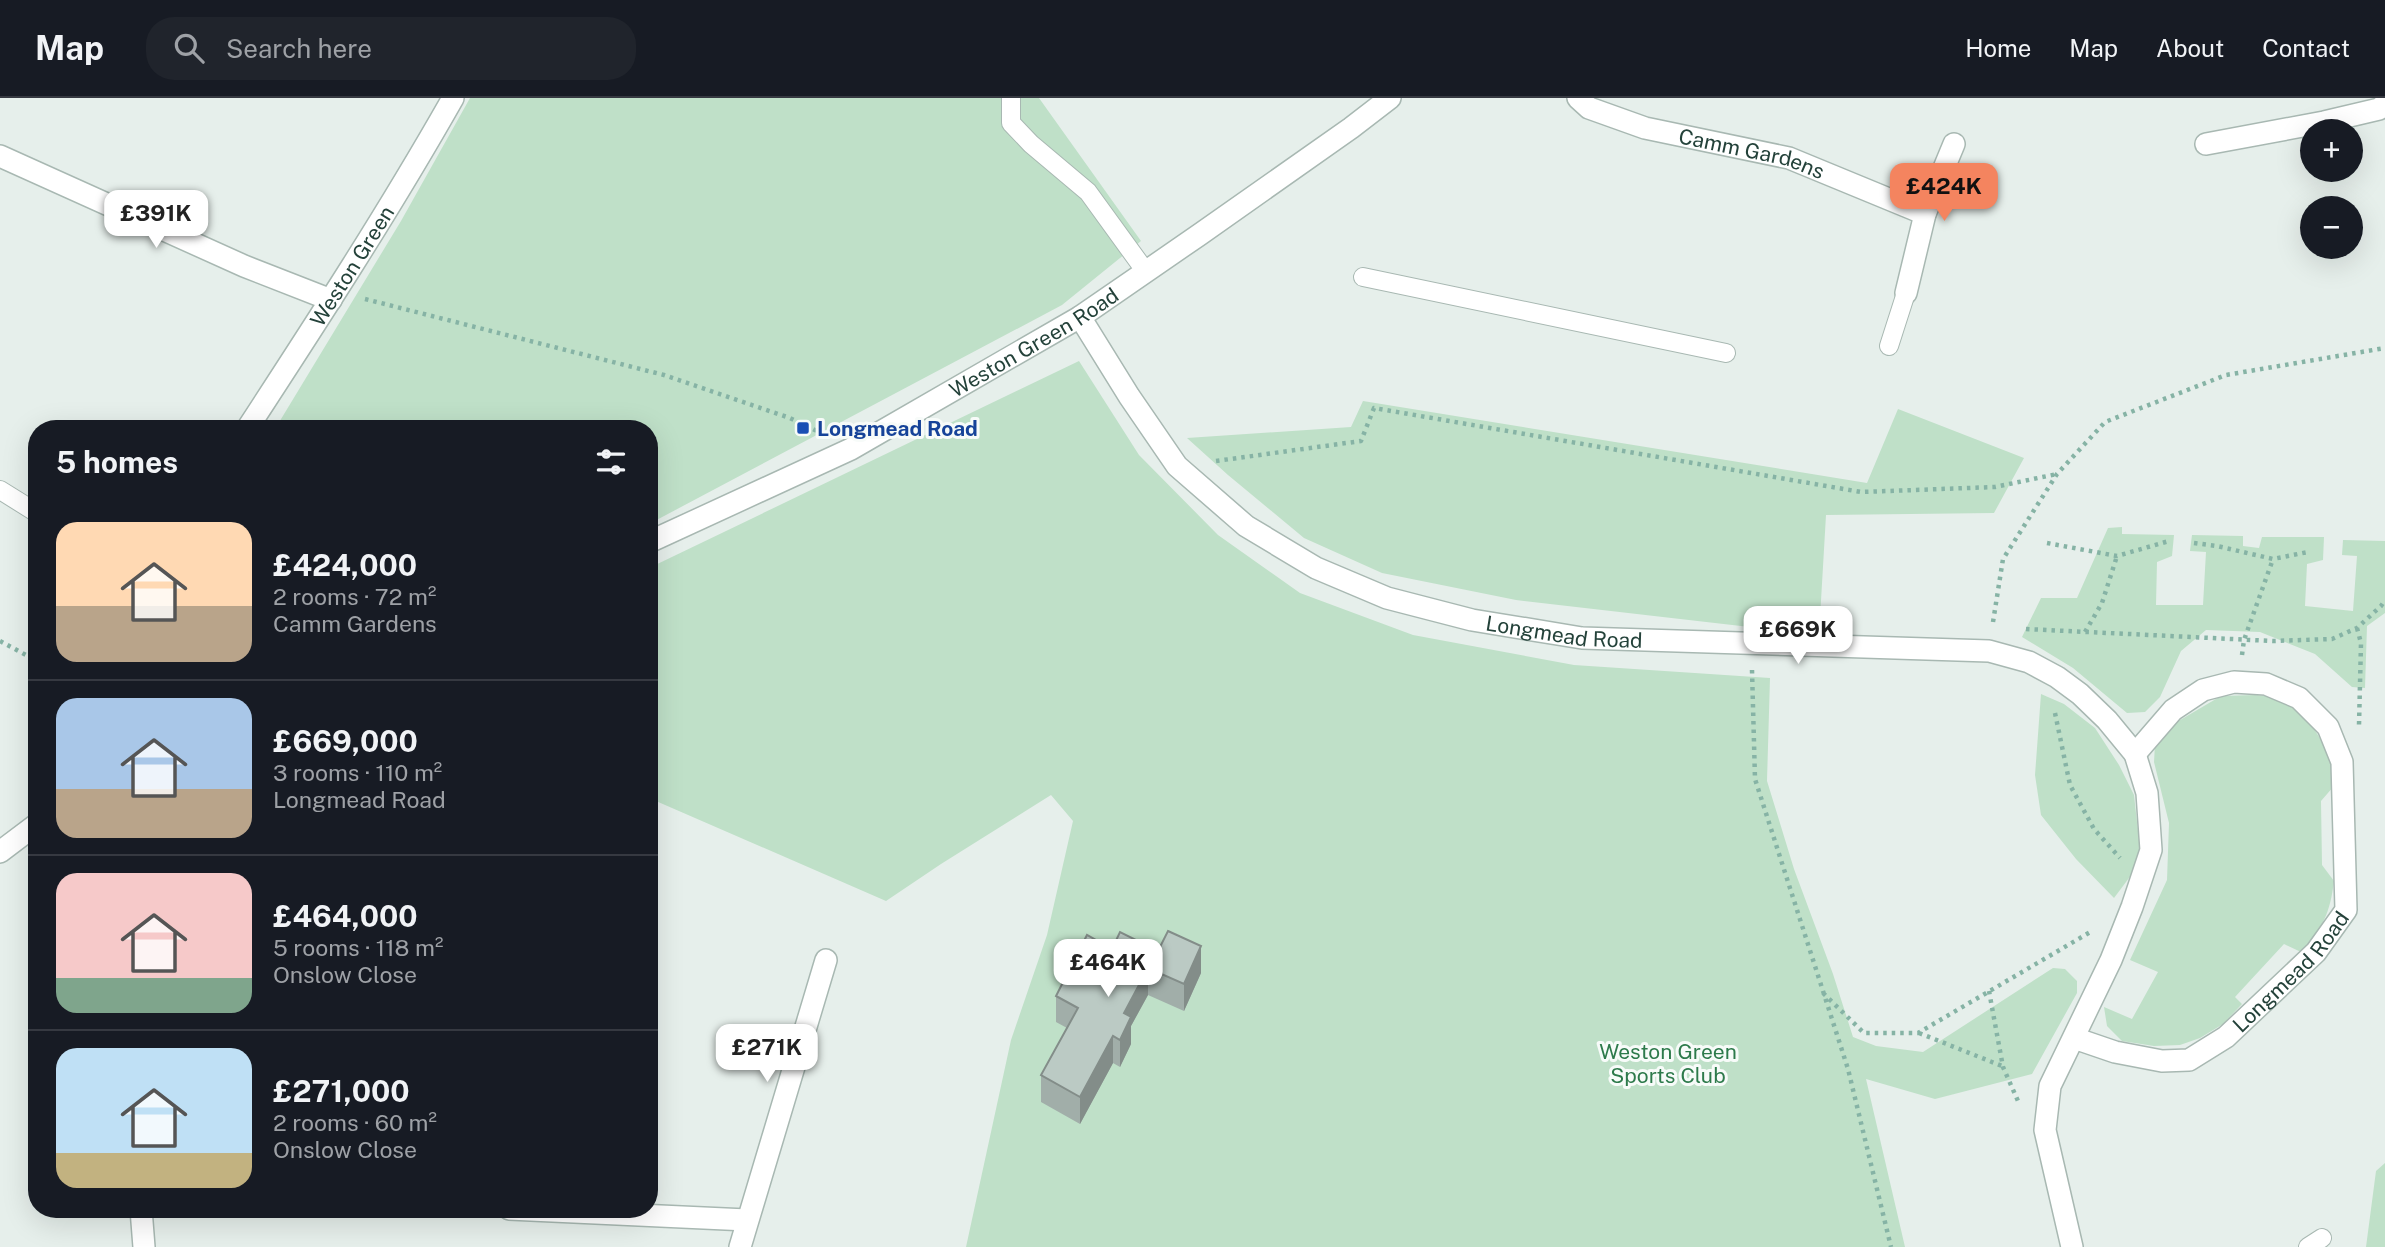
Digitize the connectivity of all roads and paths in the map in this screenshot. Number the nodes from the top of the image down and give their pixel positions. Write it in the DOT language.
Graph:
graph roads {
  1 [pos="453,98"];
  2 [pos="1011,98"];
  3 [pos="1390,98"];
  4 [pos="1578,98"];
  5 [pos="2385,104"];
  6 [pos="1954,144"];
  7 [pos="2206,144"];
  8 [pos="0,156"];
  9 [pos="1925,214"];
  10 [pos="1146,272"];
  11 [pos="1363,277"];
  12 [pos="1906,293"];
  13 [pos="334,296"];
  14 [pos="1080,317"];
  15 [pos="1889,346"];
  16 [pos="2385,348"];
  17 [pos="1726,353"];
  18 [pos="253,420"];
  19 [pos="852,449"];
  20 [pos="1177,466"];
  21 [pos="2057,474"];
  22 [pos="0,490"];
  23 [pos="28,507"];
  24 [pos="658,538"];
  25 [pos="2169,541"];
  26 [pos="2047,542"];
  27 [pos="2194,544"];
  28 [pos="2308,552"];
  29 [pos="2117,556"];
  30 [pos="2273,559"];
  31 [pos="2385,600"];
  32 [pos="2025,628"];
  33 [pos="2357,628"];
  34 [pos="2085,632"];
  35 [pos="2244,640"];
  36 [pos="0,641"];
  37 [pos="1752,645"];
  38 [pos="1989,651"];
  39 [pos="28,656"];
  40 [pos="2057,677"];
  41 [pos="2135,754"];
  42 [pos="2342,762"];
  43 [pos="28,831"];
  44 [pos="0,852"];
  45 [pos="2134,902"];
  46 [pos="826,960"];
  47 [pos="1989,991"];
  48 [pos="1822,992"];
  49 [pos="1918,1033"];
  50 [pos="2074,1038"];
  51 [pos="2003,1067"];
  52 [pos="2045,1122"];
  53 [pos="658,1216"];
  54 [pos="142,1218"];
  55 [pos="747,1220"];
  56 [pos="144,1247"];
  57 [pos="740,1247"];
  58 [pos="1891,1247"];
  59 [pos="2072,1247"];
  1 -- 13 [label="street, Weston Green"];
  2 -- 10 [label="lane"];
  3 -- 10 [label="street, Weston Green Road"];
  4 -- 9 [label="street, Camm Gardens"];
  5 -- 7 [label="street"];
  6 -- 9 [label="street"];
  8 -- 13 [label="street"];
  9 -- 12 [label="street"];
  10 -- 14 [label="street, Weston Green Road"];
  11 -- 17 [label="lane"];
  12 -- 15 [label="lane"];
  13 -- 18 [label="street, Weston Green"];
  13 -- 19 [label="path"];
  14 -- 19 [label="street, Weston Green Road"];
  14 -- 20 [label="street, Longmead Road"];
  16 -- 21 [label="path"];
  19 -- 24 [label="street, Weston Green Road"];
  20 -- 21 [label="path"];
  20 -- 37 [label="street, Longmead Road"];
  21 -- 38 [label="path"];
  22 -- 23 [label="lane"];
  25 -- 29 [label="path"];
  26 -- 29 [label="path"];
  27 -- 30 [label="path"];
  28 -- 30 [label="path"];
  29 -- 34 [label="path"];
  30 -- 35 [label="path"];
  31 -- 33 [label="path"];
  32 -- 34 [label="path"];
  33 -- 35 [label="path"];
  33 -- 42 [label="path"];
  34 -- 35 [label="path"];
  36 -- 39 [label="path"];
  37 -- 38 [label="street, Longmead Road"];
  37 -- 48 [label="path"];
  38 -- 40 [label="street, Longmead Road"];
  40 -- 41 [label="street, Longmead Road"];
  40 -- 45 [label="path"];
  41 -- 42 [label="street, Longmead Road"];
  41 -- 45 [label="street, Longmead Road"];
  42 -- 50 [label="street, Longmead Road"];
  43 -- 44 [label="street"];
  45 -- 47 [label="path"];
  45 -- 50 [label="street, Longmead Road"];
  46 -- 55 [label="street"];
  47 -- 49 [label="path"];
  47 -- 51 [label="path"];
  48 -- 49 [label="path"];
  48 -- 58 [label="path"];
  49 -- 51 [label="path"];
  50 -- 52 [label="street, Longmead Road"];
  51 -- 52 [label="path"];
  52 -- 59 [label="street, Longmead Road"];
  53 -- 55 [label="street"];
  54 -- 56 [label="street"];
  55 -- 57 [label="street"];
}
